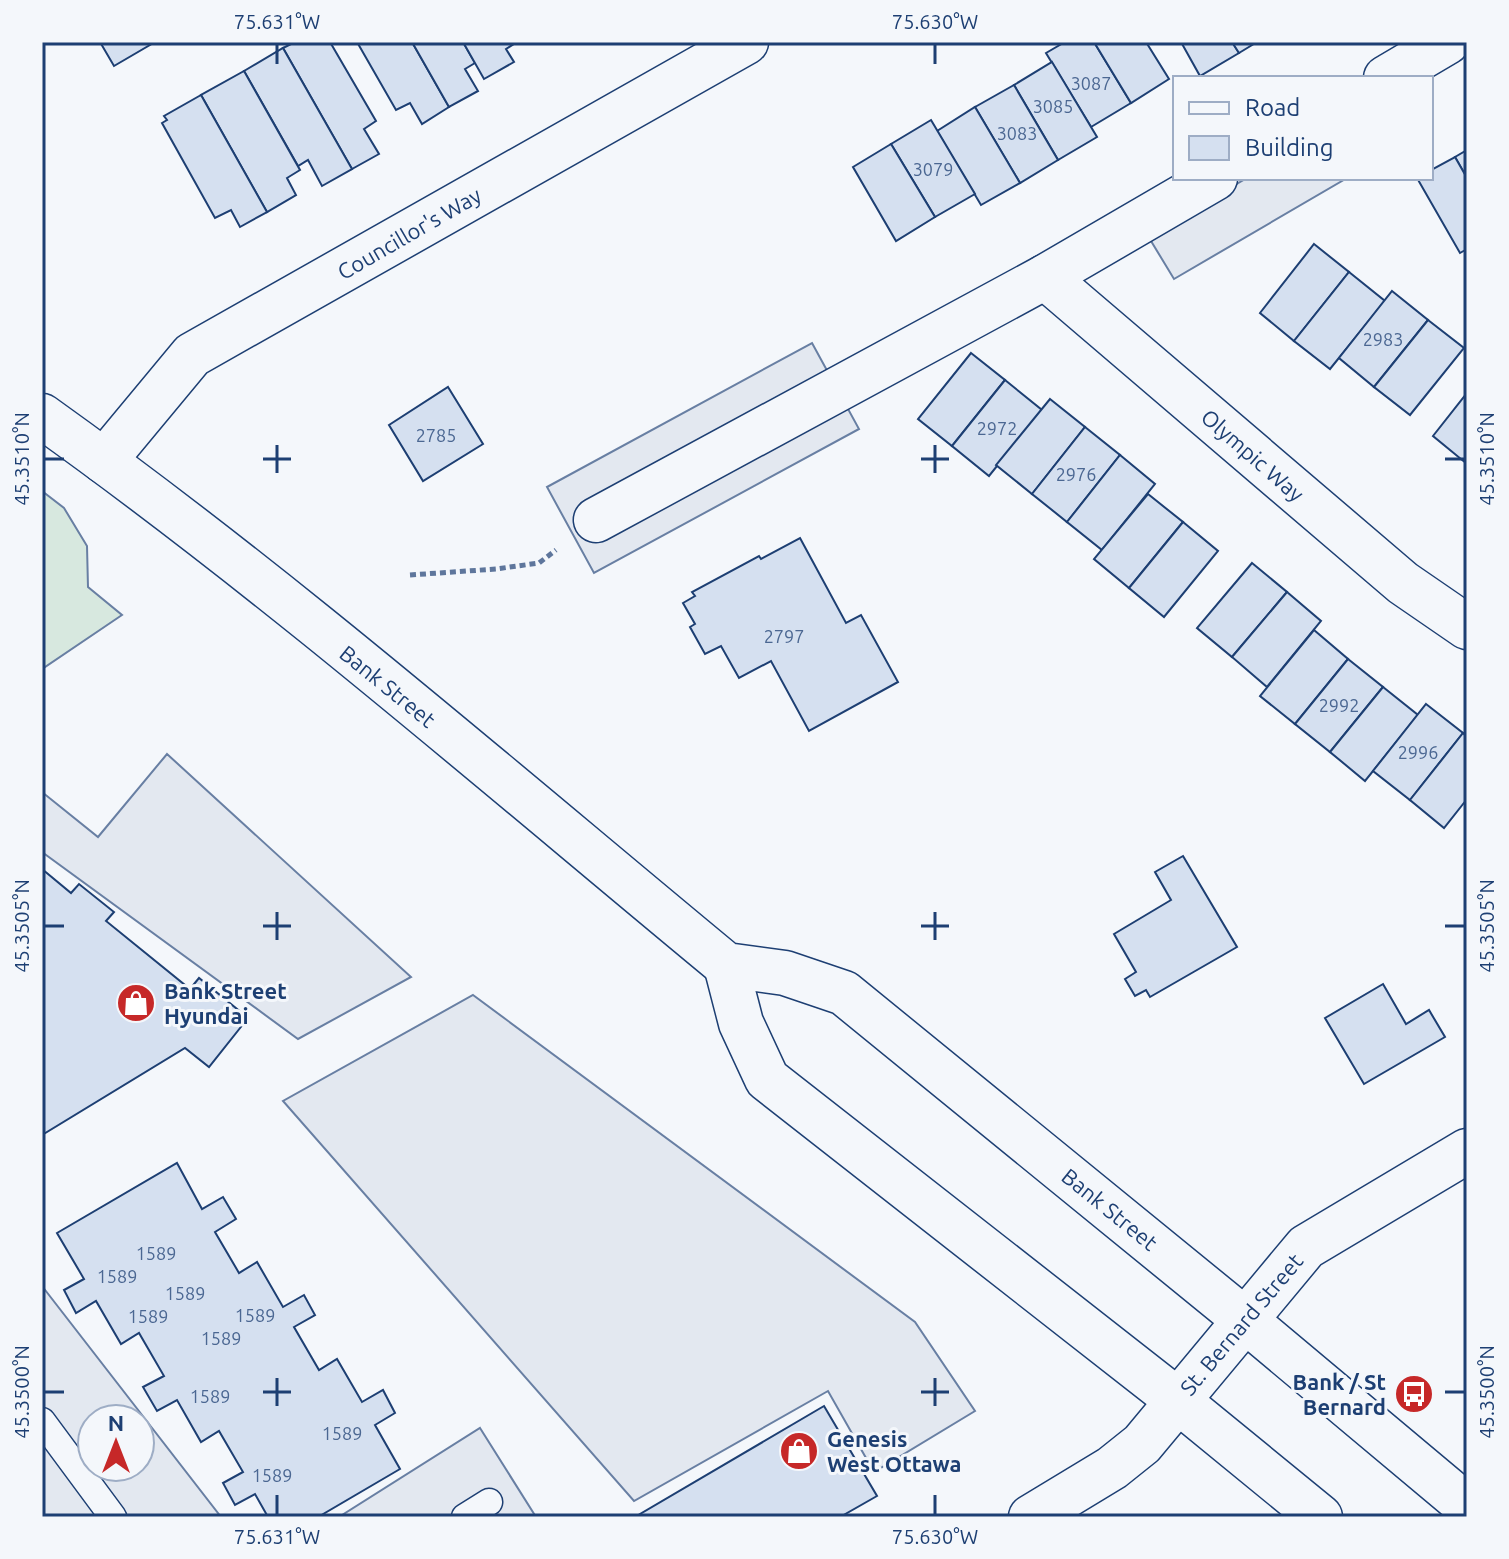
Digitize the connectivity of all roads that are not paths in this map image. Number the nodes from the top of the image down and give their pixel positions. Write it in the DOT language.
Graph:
graph roads {
  1 [pos="746,42"];
  2 [pos="1447,42"];
  3 [pos="1389,76"];
  4 [pos="1212,180"];
  5 [pos="1045,277"];
  6 [pos="42,416"];
  7 [pos="104,461"];
  8 [pos="596,520"];
  9 [pos="1467,627"];
  10 [pos="726,965"];
  11 [pos="1467,1151"];
  12 [pos="1245,1320"];
  13 [pos="1177,1400"];
  14 [pos="42,1421"];
  15 [pos="489,1502"];
  16 [pos="1467,1506"];
  17 [pos="113,1517"];
  18 [pos="465,1517"];
  19 [pos="1031,1517"];
  20 [pos="1320,1517"];
  1 -- 7 [label="street, Councillor's Way"];
  2 -- 3 [label="street"];
  4 -- 5 [label="street"];
  5 -- 8 [label="street"];
  5 -- 9 [label="street, Olympic Way"];
  6 -- 7 [label="street, Bank Street"];
  7 -- 10 [label="street, Bank Street"];
  10 -- 12 [label="street, Bank Street"];
  10 -- 13 [label="street"];
  11 -- 12 [label="street, St. Bernard Street"];
  12 -- 13 [label="street, St. Bernard Street"];
  12 -- 16 [label="street, Bank Street"];
  13 -- 19 [label="street, St. Bernard Street"];
  13 -- 20 [label="street"];
  14 -- 17 [label="lane"];
  15 -- 18 [label="lane"];
}
